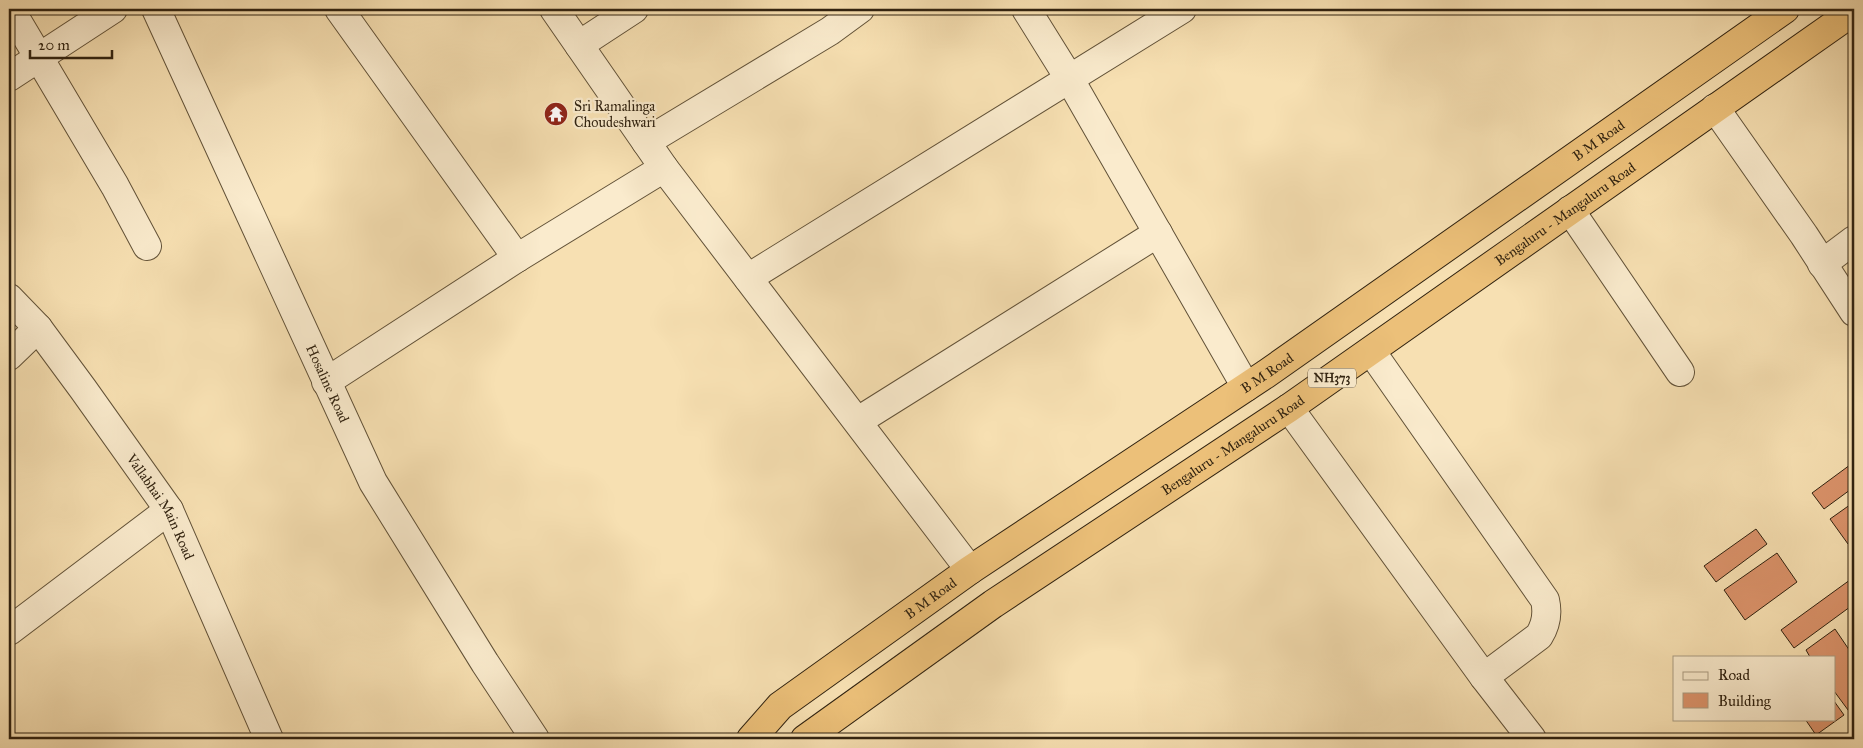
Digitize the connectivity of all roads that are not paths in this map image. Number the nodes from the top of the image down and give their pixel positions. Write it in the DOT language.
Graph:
graph roads {
  1 [pos="10,9"];
  2 [pos="113,9"];
  3 [pos="156,9"];
  4 [pos="339,9"];
  5 [pos="554,9"];
  6 [pos="634,9"];
  7 [pos="860,9"];
  8 [pos="1026,9"];
  9 [pos="1182,9"];
  10 [pos="1785,9"];
  11 [pos="1854,11"];
  12 [pos="579,45"];
  13 [pos="39,58"];
  14 [pos="9,77"];
  15 [pos="1069,78"];
  16 [pos="1716,108"];
  17 [pos="646,142"];
  18 [pos="664,168"];
  19 [pos="1570,210"];
  20 [pos="1158,233"];
  21 [pos="1854,240"];
  22 [pos="147,246"];
  23 [pos="517,258"];
  24 [pos="1822,264"];
  25 [pos="748,278"];
  26 [pos="9,298"];
  27 [pos="1854,312"];
  28 [pos="38,328"];
  29 [pos="1371,350"];
  30 [pos="9,356"];
  31 [pos="1680,372"];
  32 [pos="326,382"];
  33 [pos="1246,387"];
  34 [pos="1289,408"];
  35 [pos="858,421"];
  36 [pos="169,510"];
  37 [pos="970,570"];
  38 [pos="993,604"];
  39 [pos="9,631"];
  40 [pos="1484,677"];
  41 [pos="270,739"];
  42 [pos="535,739"];
  43 [pos="751,739"];
  44 [pos="805,739"];
  45 [pos="1532,739"];
  1 -- 13 [label="street"];
  2 -- 13 [label="street"];
  3 -- 32 [label="street, Hosaline Road"];
  4 -- 23 [label="street"];
  5 -- 12 [label="street"];
  6 -- 12 [label="street"];
  7 -- 17 [label="street"];
  8 -- 15 [label="street"];
  9 -- 15 [label="street"];
  10 -- 33 [label="highway, B M Road / NH373"];
  11 -- 16 [label="highway, Bengaluru - Mangaluru Road / NH373"];
  12 -- 17 [label="street"];
  13 -- 14 [label="street"];
  13 -- 22 [label="street"];
  15 -- 20 [label="street"];
  15 -- 25 [label="street"];
  16 -- 19 [label="highway, Bengaluru - Mangaluru Road / NH373"];
  16 -- 24 [label="street"];
  17 -- 18 [label="street"];
  18 -- 23 [label="street"];
  18 -- 25 [label="street"];
  19 -- 29 [label="highway, Bengaluru - Mangaluru Road / NH373"];
  19 -- 31 [label="street"];
  20 -- 33 [label="street"];
  20 -- 35 [label="street"];
  21 -- 24 [label="street"];
  23 -- 32 [label="street"];
  24 -- 27 [label="street"];
  25 -- 35 [label="street"];
  26 -- 28 [label="street, Vallabhai Main Road"];
  28 -- 30 [label="street"];
  28 -- 36 [label="street, Vallabhai Main Road"];
  29 -- 34 [label="highway, Bengaluru - Mangaluru Road / NH373"];
  29 -- 40 [label="street"];
  32 -- 42 [label="street, Hosaline Road"];
  33 -- 37 [label="highway, B M Road / NH373"];
  34 -- 38 [label="highway, Bengaluru - Mangaluru Road / NH373"];
  34 -- 40 [label="street"];
  35 -- 37 [label="street"];
  36 -- 39 [label="street"];
  36 -- 41 [label="street, Vallabhai Main Road"];
  37 -- 38 [label="highway"];
  37 -- 43 [label="highway, B M Road / NH373"];
  38 -- 44 [label="highway, Bengaluru - Mangaluru Road / NH373"];
  40 -- 45 [label="street"];
}
